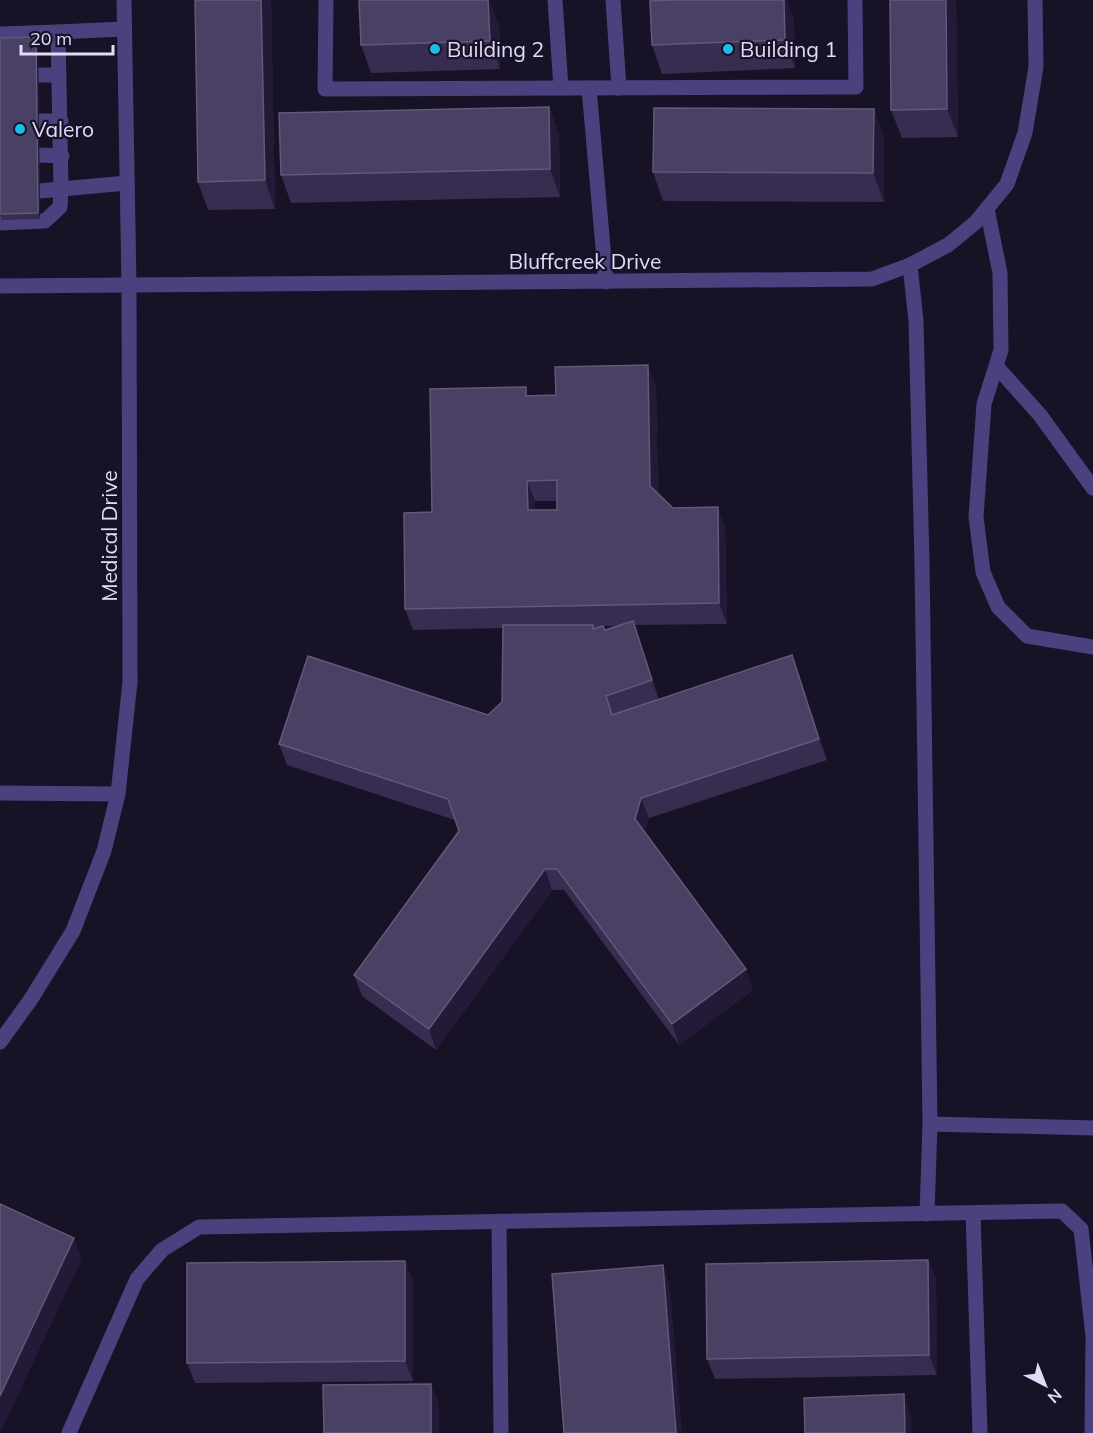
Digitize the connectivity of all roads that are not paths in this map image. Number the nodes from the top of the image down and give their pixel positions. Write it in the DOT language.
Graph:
graph roads {
  1 [pos="124,0"];
  2 [pos="326,0"];
  3 [pos="555,0"];
  4 [pos="613,0"];
  5 [pos="855,0"];
  6 [pos="1035,0"];
  7 [pos="124,28"];
  8 [pos="58,32"];
  9 [pos="0,34"];
  10 [pos="38,75"];
  11 [pos="59,75"];
  12 [pos="561,88"];
  13 [pos="589,88"];
  14 [pos="619,88"];
  15 [pos="39,121"];
  16 [pos="61,121"];
  17 [pos="39,155"];
  18 [pos="62,156"];
  19 [pos="127,183"];
  20 [pos="61,189"];
  21 [pos="40,191"];
  22 [pos="987,209"];
  23 [pos="0,224"];
  24 [pos="910,265"];
  25 [pos="606,282"];
  26 [pos="129,285"];
  27 [pos="0,286"];
  28 [pos="997,366"];
  29 [pos="1093,488"];
  30 [pos="1093,646"];
  31 [pos="0,793"];
  32 [pos="118,794"];
  33 [pos="0,1042"];
  34 [pos="930,1124"];
  35 [pos="1093,1128"];
  36 [pos="973,1213"];
  37 [pos="927,1214"];
  38 [pos="499,1221"];
  39 [pos="69,1433"];
  40 [pos="501,1433"];
  41 [pos="980,1433"];
  42 [pos="1092,1433"];
  1 -- 7 [label="street, Medical Drive"];
  2 -- 12 [label="street"];
  3 -- 12 [label="street"];
  4 -- 14 [label="street"];
  5 -- 14 [label="street"];
  6 -- 22 [label="street, Bluffcreek Drive"];
  7 -- 8 [label="street"];
  7 -- 19 [label="street, Medical Drive"];
  8 -- 9 [label="street"];
  8 -- 11 [label="street"];
  10 -- 11 [label="street"];
  11 -- 16 [label="street"];
  12 -- 13 [label="street"];
  13 -- 14 [label="street"];
  13 -- 25 [label="street"];
  15 -- 16 [label="street"];
  16 -- 18 [label="street"];
  17 -- 18 [label="street"];
  18 -- 20 [label="street"];
  19 -- 20 [label="street"];
  19 -- 26 [label="street, Medical Drive"];
  20 -- 21 [label="street"];
  20 -- 23 [label="street"];
  22 -- 24 [label="street, Bluffcreek Drive"];
  22 -- 28 [label="street"];
  24 -- 25 [label="street, Bluffcreek Drive"];
  24 -- 34 [label="street"];
  25 -- 26 [label="street, Bluffcreek Drive"];
  26 -- 27 [label="street, Bluffcreek Drive"];
  26 -- 32 [label="street, Medical Drive"];
  28 -- 29 [label="street"];
  28 -- 30 [label="street"];
  31 -- 32 [label="street"];
  32 -- 33 [label="street, Medical Drive"];
  34 -- 35 [label="street"];
  34 -- 37 [label="street"];
  36 -- 37 [label="street"];
  36 -- 41 [label="street"];
  36 -- 42 [label="street"];
  37 -- 38 [label="street"];
  38 -- 39 [label="street"];
  38 -- 40 [label="street"];
}
